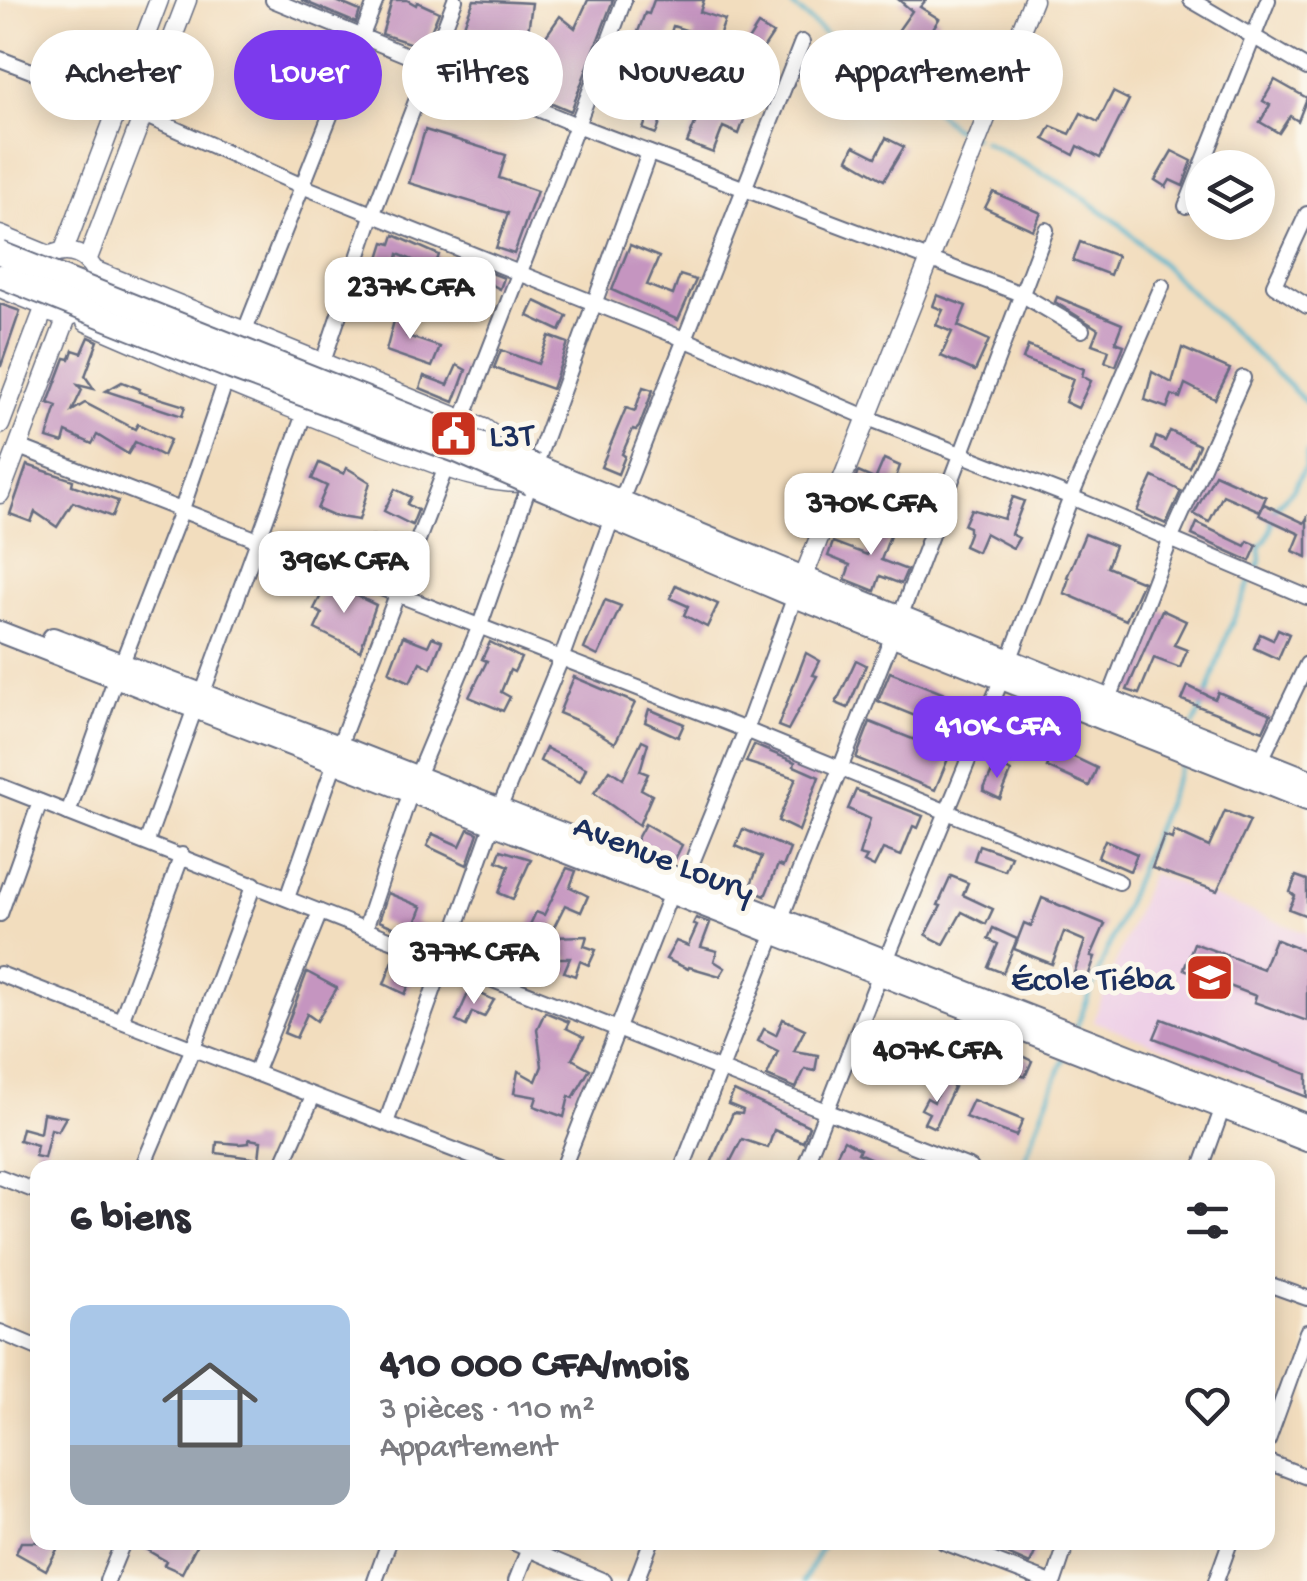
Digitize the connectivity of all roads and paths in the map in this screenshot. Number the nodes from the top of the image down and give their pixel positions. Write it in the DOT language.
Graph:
graph roads {
  1 [pos="159,0"];
  2 [pos="187,0"];
  3 [pos="273,0"];
  4 [pos="376,0"];
  5 [pos="454,0"];
  6 [pos="624,0"];
  7 [pos="1033,0"];
  8 [pos="1191,0"];
  9 [pos="1268,0"];
  10 [pos="148,30"];
  11 [pos="176,30"];
  12 [pos="345,30"];
  13 [pos="365,30"];
  14 [pos="443,30"];
  15 [pos="1254,37"];
  16 [pos="800,47"];
  17 [pos="0,59"];
  18 [pos="1307,68"];
  19 [pos="30,70"];
  20 [pos="114,120"];
  21 [pos="143,120"];
  22 [pos="153,120"];
  23 [pos="329,120"];
  24 [pos="409,120"];
  25 [pos="563,120"];
  26 [pos="578,126"];
  27 [pos="1209,150"];
  28 [pos="649,153"];
  29 [pos="302,186"];
  30 [pos="742,190"];
  31 [pos="373,214"];
  32 [pos="1307,214"];
  33 [pos="1046,230"];
  34 [pos="0,235"];
  35 [pos="0,253"];
  36 [pos="58,253"];
  37 [pos="928,260"];
  38 [pos="91,265"];
  39 [pos="518,273"];
  40 [pos="0,276"];
  41 [pos="1162,286"];
  42 [pos="0,288"];
  43 [pos="1021,294"];
  44 [pos="596,303"];
  45 [pos="42,306"];
  46 [pos="1307,306"];
  47 [pos="70,316"];
  48 [pos="1082,330"];
  49 [pos="244,333"];
  50 [pos="684,339"];
  51 [pos="322,362"];
  52 [pos="1243,378"];
  53 [pos="225,382"];
  54 [pos="304,414"];
  55 [pos="868,418"];
  56 [pos="463,420"];
  57 [pos="0,425"];
  58 [pos="18,446"];
  59 [pos="962,452"];
  60 [pos="446,467"];
  61 [pos="532,474"];
  62 [pos="0,494"];
  63 [pos="1071,496"];
  64 [pos="182,509"];
  65 [pos="616,510"];
  66 [pos="261,538"];
  67 [pos="1171,538"];
  68 [pos="799,587"];
  69 [pos="397,593"];
  70 [pos="1307,597"];
  71 [pos="0,618"];
  72 [pos="896,626"];
  73 [pos="479,628"];
  74 [pos="0,632"];
  75 [pos="561,658"];
  76 [pos="1307,664"];
  77 [pos="1006,669"];
  78 [pos="119,670"];
  79 [pos="1109,699"];
  80 [pos="199,701"];
  81 [pos="746,730"];
  82 [pos="1174,736"];
  83 [pos="1206,748"];
  84 [pos="337,754"];
  85 [pos="1261,760"];
  86 [pos="838,768"];
  87 [pos="1307,780"];
  88 [pos="414,784"];
  89 [pos="0,786"];
  90 [pos="1307,799"];
  91 [pos="40,802"];
  92 [pos="946,812"];
  93 [pos="68,813"];
  94 [pos="496,816"];
  95 [pos="147,841"];
  96 [pos="182,855"];
  97 [pos="1119,882"];
  98 [pos="254,884"];
  99 [pos="678,888"];
  100 [pos="287,898"];
  101 [pos="320,912"];
  102 [pos="0,914"];
  103 [pos="778,925"];
  104 [pos="365,928"];
  105 [pos="443,960"];
  106 [pos="883,967"];
  107 [pos="0,974"];
  108 [pos="121,1021"];
  109 [pos="618,1030"];
  110 [pos="1070,1041"];
  111 [pos="193,1048"];
  112 [pos="721,1070"];
  113 [pos="255,1073"];
  114 [pos="313,1096"];
  115 [pos="1223,1107"];
  116 [pos="826,1113"];
  117 [pos="386,1123"];
  118 [pos="1307,1125"];
  119 [pos="1307,1141"];
  120 [pos="145,1160"];
  121 [pos="285,1160"];
  122 [pos="481,1160"];
  123 [pos="566,1160"];
  124 [pos="685,1160"];
  125 [pos="807,1160"];
  126 [pos="951,1160"];
  127 [pos="1204,1160"];
  128 [pos="0,1177"];
  129 [pos="30,1189"];
  130 [pos="1275,1287"];
  131 [pos="1307,1298"];
  132 [pos="0,1332"];
  133 [pos="1307,1332"];
  134 [pos="30,1345"];
  135 [pos="1275,1421"];
  136 [pos="1275,1465"];
  137 [pos="1307,1478"];
  138 [pos="120,1550"];
  139 [pos="386,1550"];
  140 [pos="528,1550"];
  141 [pos="538,1550"];
  142 [pos="649,1550"];
  143 [pos="965,1550"];
  144 [pos="1064,1550"];
  145 [pos="1227,1550"];
  146 [pos="107,1581"];
  147 [pos="375,1581"];
  148 [pos="516,1581"];
  149 [pos="604,1581"];
  150 [pos="636,1581"];
  151 [pos="1046,1581"];
  152 [pos="1054,1581"];
  153 [pos="1216,1581"];
  1 -- 10 [label="main road"];
  2 -- 11 [label="main road"];
  3 -- 12 [label="street"];
  4 -- 13 [label="street"];
  5 -- 14 [label="street"];
  6 -- 26 [label="street"];
  7 -- 37 [label="main road"];
  8 -- 15 [label="street"];
  9 -- 15 [label="street"];
  15 -- 18 [label="street"];
  15 -- 27 [label="street"];
  16 -- 30 [label="street"];
  17 -- 19 [label="street"];
  20 -- 36 [label="main road"];
  21 -- 38 [label="main road"];
  22 -- 29 [label="street"];
  23 -- 29 [label="street"];
  24 -- 31 [label="street"];
  25 -- 26 [label="street"];
  26 -- 28 [label="street"];
  26 -- 39 [label="street"];
  28 -- 30 [label="street"];
  28 -- 44 [label="street"];
  29 -- 31 [label="street"];
  29 -- 49 [label="street"];
  30 -- 37 [label="street"];
  30 -- 50 [label="street"];
  31 -- 39 [label="street"];
  31 -- 51 [label="street"];
  32 -- 46 [label="street"];
  33 -- 43 [label="street"];
  34 -- 36 [label="main road"];
  35 -- 61 [label="highway, bridge"];
  36 -- 38 [label="main road"];
  36 -- 45 [label="main road"];
  37 -- 43 [label="street"];
  37 -- 55 [label="main road"];
  38 -- 47 [label="main road"];
  38 -- 49 [label="main road"];
  39 -- 44 [label="street"];
  39 -- 56 [label="street"];
  40 -- 61 [label="highway, bridge"];
  41 -- 63 [label="street"];
  42 -- 45 [label="main road"];
  43 -- 48 [label="street"];
  43 -- 59 [label="street"];
  44 -- 50 [label="street"];
  44 -- 61 [label="street"];
  45 -- 47 [label="main road"];
  45 -- 57 [label="main road"];
  47 -- 53 [label="main road"];
  47 -- 58 [label="main road"];
  49 -- 51 [label="main road"];
  50 -- 55 [label="street"];
  50 -- 65 [label="street"];
  51 -- 56 [label="main road"];
  52 -- 67 [label="street"];
  53 -- 54 [label="main road"];
  53 -- 64 [label="street"];
  54 -- 60 [label="main road"];
  54 -- 66 [label="street"];
  55 -- 59 [label="street"];
  55 -- 68 [label="main road"];
  56 -- 61 [label="main road"];
  58 -- 62 [label="main road"];
  58 -- 64 [label="street"];
  59 -- 63 [label="street"];
  59 -- 72 [label="street"];
  60 -- 61 [label="main road"];
  60 -- 69 [label="street"];
  61 -- 65 [label="highway"];
  61 -- 73 [label="street"];
  63 -- 67 [label="street"];
  63 -- 77 [label="street"];
  64 -- 66 [label="street"];
  64 -- 78 [label="street"];
  65 -- 68 [label="highway"];
  65 -- 75 [label="street"];
  66 -- 69 [label="street"];
  66 -- 80 [label="street"];
  67 -- 70 [label="street"];
  67 -- 79 [label="street"];
  68 -- 72 [label="highway"];
  68 -- 81 [label="street"];
  69 -- 73 [label="street"];
  69 -- 84 [label="street"];
  71 -- 78 [label="main road, Avenue Loury"];
  72 -- 77 [label="highway"];
  72 -- 86 [label="street"];
  73 -- 75 [label="street"];
  73 -- 88 [label="street"];
  74 -- 78 [label="main road, Avenue Loury"];
  75 -- 81 [label="street"];
  75 -- 94 [label="street"];
  76 -- 85 [label="street"];
  77 -- 79 [label="highway"];
  77 -- 82 [label="highway"];
  77 -- 92 [label="street"];
  78 -- 80 [label="main road, Avenue Loury"];
  78 -- 93 [label="street"];
  79 -- 82 [label="highway"];
  80 -- 84 [label="main road, Avenue Loury"];
  80 -- 95 [label="street"];
  81 -- 86 [label="street"];
  81 -- 99 [label="street"];
  82 -- 83 [label="highway"];
  83 -- 85 [label="highway"];
  83 -- 90 [label="highway"];
  84 -- 88 [label="main road, Avenue Loury"];
  84 -- 100 [label="street"];
  85 -- 87 [label="highway"];
  86 -- 92 [label="street"];
  86 -- 103 [label="street"];
  88 -- 94 [label="main road, Avenue Loury"];
  88 -- 104 [label="street"];
  89 -- 91 [label="street"];
  91 -- 93 [label="street"];
  91 -- 102 [label="street"];
  92 -- 97 [label="street"];
  92 -- 106 [label="street"];
  93 -- 95 [label="street"];
  94 -- 99 [label="main road, Avenue Loury"];
  94 -- 105 [label="street"];
  95 -- 96 [label="street"];
  96 -- 98 [label="street"];
  96 -- 108 [label="street"];
  98 -- 100 [label="street"];
  98 -- 111 [label="street"];
  99 -- 103 [label="main road, Avenue Loury"];
  99 -- 109 [label="street"];
  100 -- 101 [label="street"];
  101 -- 104 [label="street"];
  101 -- 113 [label="street"];
  103 -- 106 [label="main road, Avenue Loury"];
  103 -- 112 [label="street"];
  104 -- 105 [label="street"];
  105 -- 109 [label="street"];
  105 -- 117 [label="street"];
  106 -- 110 [label="main road, Avenue Loury"];
  106 -- 116 [label="street"];
  107 -- 108 [label="street"];
  108 -- 111 [label="street"];
  109 -- 112 [label="street"];
  109 -- 123 [label="street"];
  110 -- 115 [label="main road, Avenue Loury"];
  110 -- 118 [label="main road, Avenue Loury"];
  111 -- 113 [label="street"];
  111 -- 120 [label="street"];
  112 -- 116 [label="street"];
  112 -- 124 [label="street"];
  113 -- 114 [label="street"];
  114 -- 117 [label="street"];
  114 -- 121 [label="street"];
  115 -- 119 [label="main road, Avenue Loury"];
  115 -- 127 [label="street"];
  116 -- 125 [label="street"];
  116 -- 126 [label="street"];
  117 -- 122 [label="street"];
  128 -- 129 [label="street"];
  130 -- 131 [label="street"];
  132 -- 134 [label="street"];
  133 -- 135 [label="street"];
  136 -- 137 [label="street"];
  138 -- 146 [label="street"];
  139 -- 147 [label="street"];
  140 -- 148 [label="street"];
  141 -- 149 [label="street"];
  142 -- 150 [label="street"];
  143 -- 151 [label="street"];
  144 -- 152 [label="street"];
  145 -- 153 [label="street"];
}
